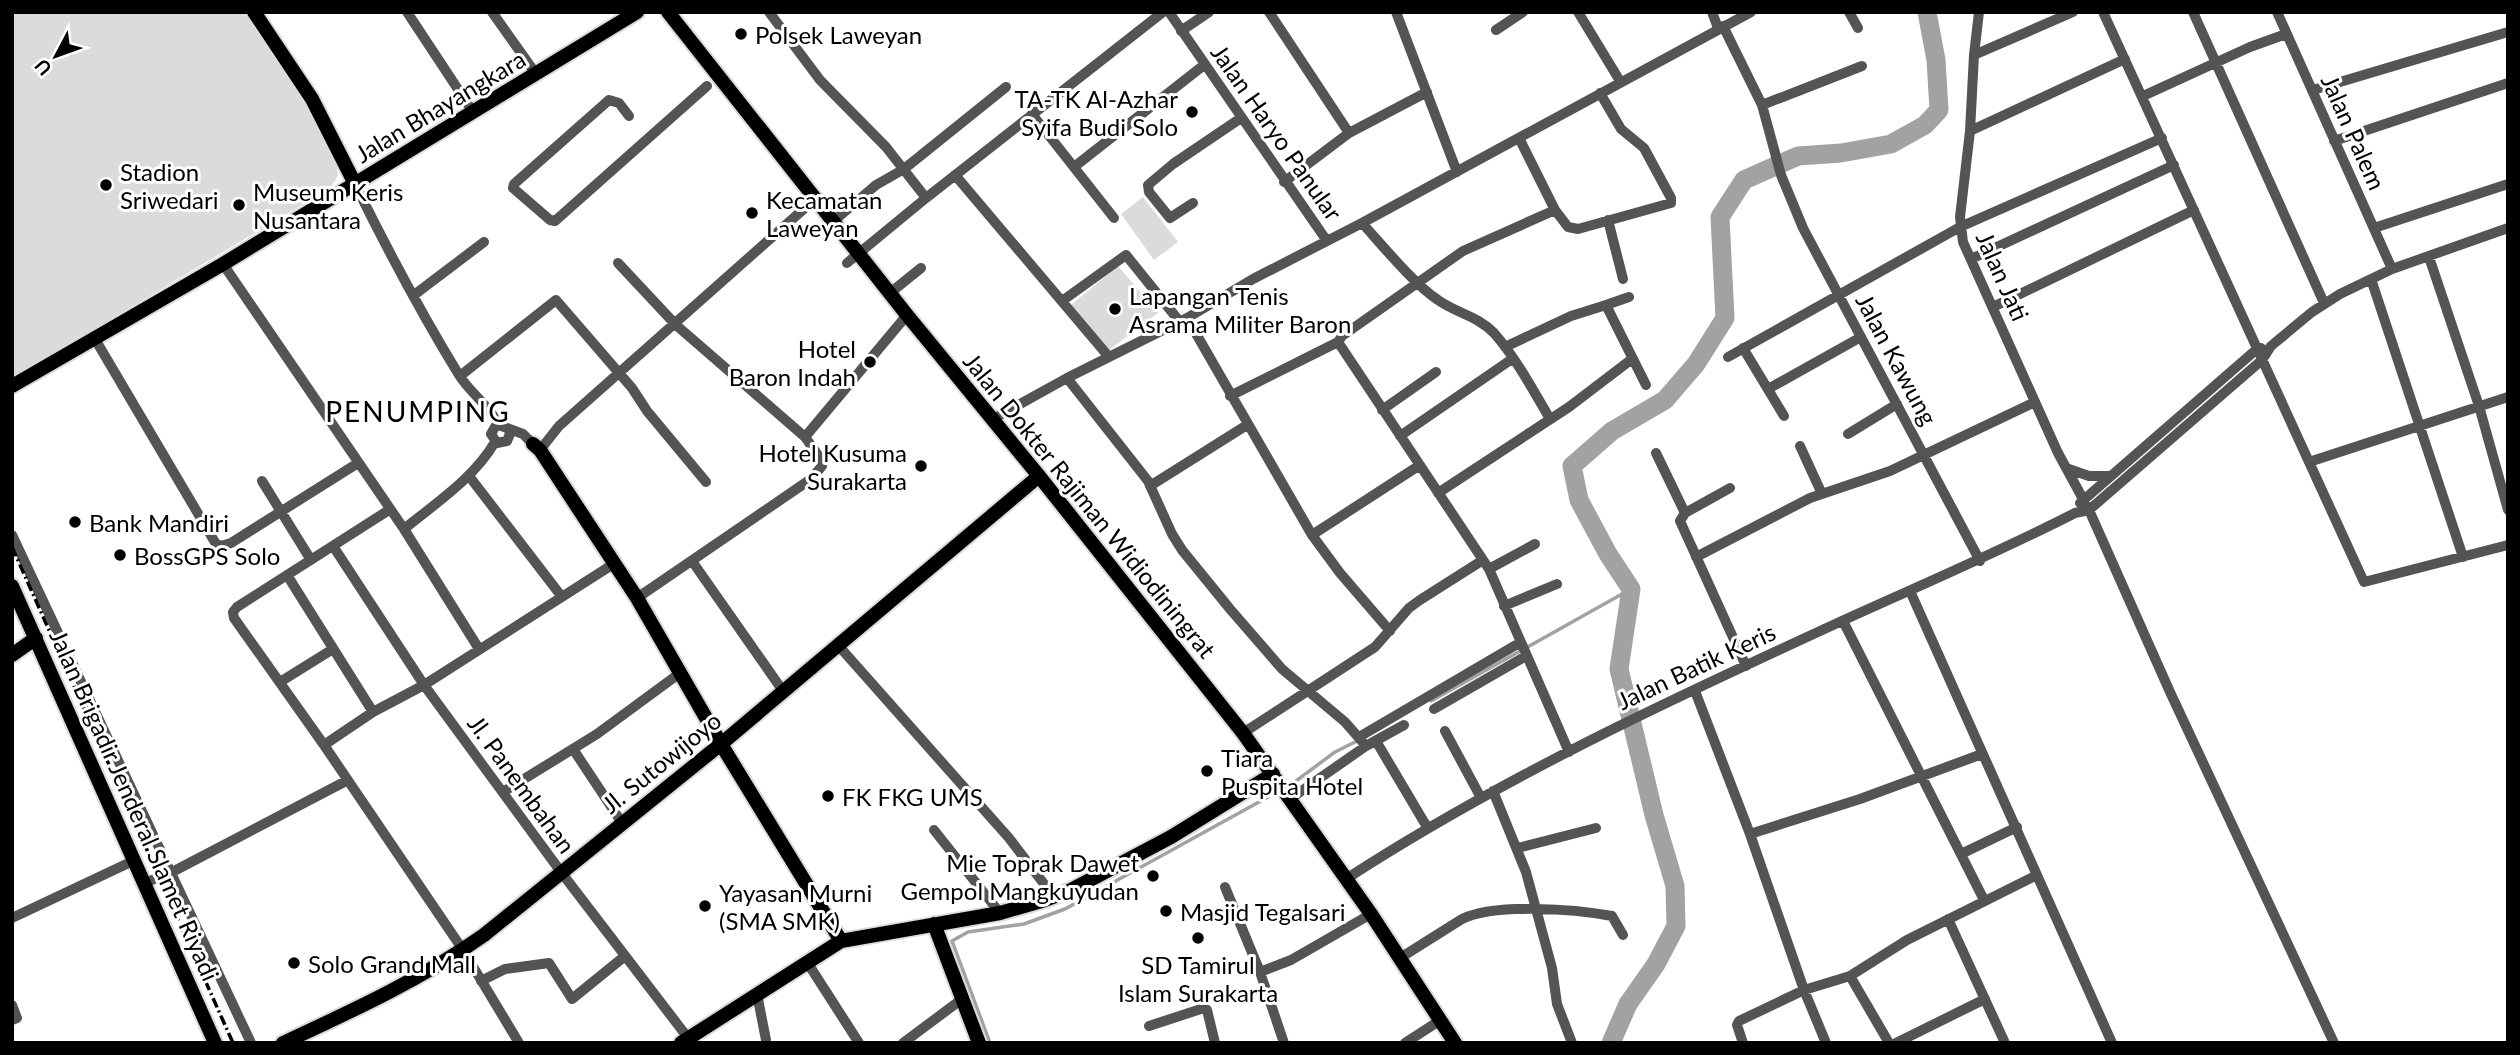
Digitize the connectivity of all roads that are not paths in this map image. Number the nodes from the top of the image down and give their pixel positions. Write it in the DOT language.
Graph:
graph roads {
  1 [pos="254,12"];
  2 [pos="407,12"];
  3 [pos="492,12"];
  4 [pos="637,12"];
  5 [pos="668,12"];
  6 [pos="769,12"];
  7 [pos="1163,12"];
  8 [pos="1169,12"];
  9 [pos="1209,12"];
  10 [pos="1269,12"];
  11 [pos="1396,12"];
  12 [pos="1523,12"];
  13 [pos="1578,12"];
  14 [pos="1713,12"];
  15 [pos="1751,12"];
  16 [pos="1849,12"];
  17 [pos="1979,12"];
  18 [pos="2073,12"];
  19 [pos="2103,12"];
  20 [pos="2193,12"];
  21 [pos="2277,12"];
  22 [pos="1721,27"];
  23 [pos="1858,28"];
  24 [pos="1496,30"];
  25 [pos="1181,31"];
  26 [pos="2508,32"];
  27 [pos="2286,34"];
  28 [pos="1973,55"];
  29 [pos="2125,59"];
  30 [pos="2216,63"];
  31 [pos="1205,65"];
  32 [pos="1861,66"];
  33 [pos="536,74"];
  34 [pos="1620,81"];
  35 [pos="2508,83"];
  36 [pos="707,86"];
  37 [pos="1006,87"];
  38 [pos="2313,90"];
  39 [pos="1427,92"];
  40 [pos="1600,93"];
  41 [pos="2143,96"];
  42 [pos="1762,105"];
  43 [pos="473,112"];
  44 [pos="1032,114"];
  45 [pos="629,116"];
  46 [pos="1241,118"];
  47 [pos="1970,131"];
  48 [pos="1349,133"];
  49 [pos="1519,138"];
  50 [pos="2162,138"];
  51 [pos="2334,141"];
  52 [pos="2174,165"];
  53 [pos="1074,167"];
  54 [pos="904,169"];
  55 [pos="1457,172"];
  56 [pos="955,174"];
  57 [pos="1284,182"];
  58 [pos="355,184"];
  59 [pos="2508,184"];
  60 [pos="926,198"];
  61 [pos="816,199"];
  62 [pos="1193,203"];
  63 [pos="1555,210"];
  64 [pos="2194,210"];
  65 [pos="1114,218"];
  66 [pos="1608,220"];
  67 [pos="1362,223"];
  68 [pos="828,226"];
  69 [pos="1960,228"];
  70 [pos="2374,228"];
  71 [pos="2508,228"];
  72 [pos="1327,241"];
  73 [pos="484,242"];
  74 [pos="859,253"];
  75 [pos="2429,257"];
  76 [pos="1971,259"];
  77 [pos="618,263"];
  78 [pos="847,263"];
  79 [pos="223,264"];
  80 [pos="921,268"];
  81 [pos="2392,269"];
  82 [pos="1623,279"];
  83 [pos="2371,279"];
  84 [pos="1418,281"];
  85 [pos="890,293"];
  86 [pos="1838,294"];
  87 [pos="414,295"];
  88 [pos="1629,297"];
  89 [pos="1062,301"];
  90 [pos="2324,303"];
  91 [pos="1606,305"];
  92 [pos="1993,307"];
  93 [pos="907,315"];
  94 [pos="1183,320"];
  95 [pos="676,325"];
  96 [pos="1861,337"];
  97 [pos="96,339"];
  98 [pos="1338,342"];
  99 [pos="2271,346"];
  100 [pos="1505,347"];
  101 [pos="1743,348"];
  102 [pos="2257,349"];
  103 [pos="1109,357"];
  104 [pos="1728,357"];
  105 [pos="1512,359"];
  106 [pos="1632,359"];
  107 [pos="2262,360"];
  108 [pos="1437,372"];
  109 [pos="619,373"];
  110 [pos="460,376"];
  111 [pos="1067,377"];
  112 [pos="1646,385"];
  113 [pos="12,386"];
  114 [pos="1768,389"];
  115 [pos="1230,396"];
  116 [pos="2508,397"];
  117 [pos="2200,398"];
  118 [pos="2035,402"];
  119 [pos="1897,404"];
  120 [pos="2479,406"];
  121 [pos="2208,407"];
  122 [pos="1382,410"];
  123 [pos="1784,416"];
  124 [pos="993,418"];
  125 [pos="1550,419"];
  126 [pos="1247,425"];
  127 [pos="2418,425"];
  128 [pos="502,430"];
  129 [pos="1848,434"];
  130 [pos="1400,436"];
  131 [pos="805,437"];
  132 [pos="2152,439"];
  133 [pos="1800,446"];
  134 [pos="537,447"];
  135 [pos="2161,449"];
  136 [pos="1656,453"];
  137 [pos="1924,455"];
  138 [pos="2309,462"];
  139 [pos="358,463"];
  140 [pos="1420,465"];
  141 [pos="2066,468"];
  142 [pos="468,476"];
  143 [pos="1039,476"];
  144 [pos="2109,476"];
  145 [pos="262,481"];
  146 [pos="706,482"];
  147 [pos="1150,486"];
  148 [pos="1730,488"];
  149 [pos="1438,492"];
  150 [pos="1822,494"];
  151 [pos="2082,500"];
  152 [pos="389,510"];
  153 [pos="2088,510"];
  154 [pos="2508,510"];
  155 [pos="280,511"];
  156 [pos="1685,513"];
  157 [pos="2075,513"];
  158 [pos="404,529"];
  159 [pos="12,535"];
  160 [pos="1312,535"];
  161 [pos="1535,544"];
  162 [pos="2508,545"];
  163 [pos="333,546"];
  164 [pos="1696,557"];
  165 [pos="2463,557"];
  166 [pos="311,561"];
  167 [pos="692,561"];
  168 [pos="1980,561"];
  169 [pos="615,563"];
  170 [pos="1486,565"];
  171 [pos="287,575"];
  172 [pos="1557,584"];
  173 [pos="12,586"];
  174 [pos="1910,591"];
  175 [pos="562,597"];
  176 [pos="637,598"];
  177 [pos="1504,606"];
  178 [pos="1843,621"];
  179 [pos="1390,631"];
  180 [pos="36,638"];
  181 [pos="837,645"];
  182 [pos="1524,648"];
  183 [pos="333,649"];
  184 [pos="479,649"];
  185 [pos="12,655"];
  186 [pos="1746,666"];
  187 [pos="680,673"];
  188 [pos="280,682"];
  189 [pos="424,685"];
  190 [pos="1306,690"];
  191 [pos="783,691"];
  192 [pos="1695,691"];
  193 [pos="1434,709"];
  194 [pos="373,712"];
  195 [pos="1404,725"];
  196 [pos="1445,731"];
  197 [pos="1243,733"];
  198 [pos="1362,741"];
  199 [pos="1376,741"];
  200 [pos="721,744"];
  201 [pos="324,745"];
  202 [pos="573,749"];
  203 [pos="1569,752"];
  204 [pos="1982,754"];
  205 [pos="1273,774"];
  206 [pos="1921,777"];
  207 [pos="348,780"];
  208 [pos="1493,791"];
  209 [pos="503,792"];
  210 [pos="1481,797"];
  211 [pos="1290,799"];
  212 [pos="622,823"];
  213 [pos="1427,827"];
  214 [pos="2017,827"];
  215 [pos="1596,828"];
  216 [pos="934,830"];
  217 [pos="1750,834"];
  218 [pos="1518,848"];
  219 [pos="1961,854"];
  220 [pos="135,860"];
  221 [pos="561,872"];
  222 [pos="170,873"];
  223 [pos="2037,875"];
  224 [pos="1346,878"];
  225 [pos="145,883"];
  226 [pos="1225,887"];
  227 [pos="1054,897"];
  228 [pos="1984,900"];
  229 [pos="1536,910"];
  230 [pos="1000,913"];
  231 [pos="1371,915"];
  232 [pos="12,918"];
  233 [pos="1948,919"];
  234 [pos="934,924"];
  235 [pos="1623,935"];
  236 [pos="841,941"];
  237 [pos="463,950"];
  238 [pos="625,956"];
  239 [pos="1400,958"];
  240 [pos="807,962"];
  241 [pos="1259,972"];
  242 [pos="1850,976"];
  243 [pos="481,981"];
  244 [pos="1804,990"];
  245 [pos="757,995"];
  246 [pos="962,999"];
  247 [pos="1985,999"];
  248 [pos="12,1005"];
  249 [pos="12,1020"];
  250 [pos="1439,1021"];
  251 [pos="1149,1026"];
  252 [pos="766,1040"];
  253 [pos="685,1041"];
  254 [pos="215,1043"];
  255 [pos="251,1043"];
  256 [pos="284,1043"];
  257 [pos="519,1043"];
  258 [pos="859,1043"];
  259 [pos="903,1043"];
  260 [pos="979,1043"];
  261 [pos="1215,1043"];
  262 [pos="1284,1043"];
  263 [pos="1405,1043"];
  264 [pos="1455,1043"];
  265 [pos="1572,1043"];
  266 [pos="1743,1043"];
  267 [pos="1826,1043"];
  268 [pos="1889,1043"];
  269 [pos="1896,1043"];
  270 [pos="2005,1043"];
  271 [pos="2112,1043"];
  272 [pos="2334,1043"];
  1 -- 58 [label="main road"];
  2 -- 43 [label="street"];
  3 -- 33 [label="street"];
  4 -- 33 [label="main road, Jalan Bhayangkara"];
  5 -- 61 [label="main road, Jalan Dokter Rajiman Widiodiningrat"];
  6 -- 54 [label="street"];
  7 -- 44 [label="street"];
  8 -- 25 [label="street, Jalan Haryo Panular"];
  9 -- 25 [label="street"];
  10 -- 48 [label="street"];
  11 -- 39 [label="street"];
  12 -- 24 [label="street"];
  13 -- 34 [label="street"];
  14 -- 22 [label="street, Jalan Kawung"];
  15 -- 22 [label="street"];
  16 -- 23 [label="street"];
  17 -- 28 [label="street, Jalan Jati"];
  18 -- 28 [label="street"];
  19 -- 29 [label="street"];
  20 -- 30 [label="street"];
  21 -- 27 [label="street, Jalan Palem"];
  22 -- 34 [label="street"];
  22 -- 42 [label="street, Jalan Kawung"];
  25 -- 31 [label="street, Jalan Haryo Panular"];
  26 -- 38 [label="street"];
  27 -- 30 [label="street"];
  27 -- 38 [label="street, Jalan Palem"];
  28 -- 47 [label="street, Jalan Jati"];
  29 -- 41 [label="street"];
  29 -- 47 [label="street"];
  30 -- 41 [label="street"];
  30 -- 90 [label="street"];
  31 -- 46 [label="street, Jalan Haryo Panular"];
  31 -- 53 [label="street"];
  32 -- 42 [label="street"];
  33 -- 43 [label="main road, Jalan Bhayangkara"];
  34 -- 40 [label="street"];
  35 -- 51 [label="street"];
  36 -- 45 [label="street"];
  37 -- 54 [label="street"];
  38 -- 51 [label="street, Jalan Palem"];
  39 -- 48 [label="street"];
  39 -- 55 [label="street"];
  40 -- 49 [label="street"];
  40 -- 66 [label="street"];
  41 -- 50 [label="street"];
  42 -- 86 [label="street, Jalan Kawung"];
  43 -- 58 [label="main road, Jalan Bhayangkara"];
  44 -- 53 [label="street"];
  44 -- 56 [label="street"];
  46 -- 57 [label="street, Jalan Haryo Panular"];
  46 -- 62 [label="street"];
  47 -- 69 [label="street, Jalan Jati"];
  48 -- 57 [label="street"];
  49 -- 55 [label="street"];
  49 -- 63 [label="street"];
  50 -- 52 [label="street"];
  50 -- 69 [label="street"];
  51 -- 70 [label="street, Jalan Palem"];
  52 -- 64 [label="street"];
  52 -- 76 [label="street"];
  53 -- 65 [label="street"];
  54 -- 60 [label="street"];
  54 -- 68 [label="street"];
  55 -- 67 [label="street"];
  56 -- 60 [label="street"];
  56 -- 89 [label="street"];
  57 -- 72 [label="street, Jalan Haryo Panular"];
  58 -- 79 [label="main road, Jalan Bhayangkara"];
  58 -- 87 [label="street"];
  59 -- 70 [label="street"];
  60 -- 74 [label="street"];
  61 -- 68 [label="main road, Jalan Dokter Rajiman Widiodiningrat"];
  61 -- 95 [label="street"];
  63 -- 66 [label="street"];
  63 -- 84 [label="street"];
  64 -- 92 [label="street"];
  64 -- 102 [label="street"];
  66 -- 82 [label="street"];
  67 -- 72 [label="street"];
  67 -- 84 [label="street"];
  68 -- 74 [label="main road, Jalan Dokter Rajiman Widiodiningrat"];
  69 -- 76 [label="street, Jalan Jati"];
  69 -- 86 [label="street"];
  70 -- 81 [label="street, Jalan Palem"];
  71 -- 75 [label="street"];
  72 -- 94 [label="street"];
  73 -- 87 [label="street"];
  74 -- 78 [label="street"];
  74 -- 85 [label="main road, Jalan Dokter Rajiman Widiodiningrat"];
  75 -- 81 [label="street"];
  75 -- 120 [label="street"];
  76 -- 92 [label="street, Jalan Jati"];
  77 -- 95 [label="street"];
  79 -- 97 [label="main road, Jalan Bhayangkara"];
  79 -- 139 [label="street"];
  80 -- 85 [label="street"];
  81 -- 83 [label="street"];
  83 -- 90 [label="street"];
  83 -- 127 [label="street"];
  84 -- 98 [label="street"];
  84 -- 100 [label="street"];
  85 -- 93 [label="main road, Jalan Dokter Rajiman Widiodiningrat"];
  86 -- 96 [label="street, Jalan Kawung"];
  86 -- 101 [label="street"];
  87 -- 110 [label="street"];
  88 -- 91 [label="street"];
  89 -- 94 [label="street"];
  89 -- 103 [label="street"];
  90 -- 99 [label="street"];
  91 -- 100 [label="street"];
  91 -- 106 [label="street"];
  92 -- 118 [label="street, Jalan Jati"];
  93 -- 124 [label="main road, Jalan Dokter Rajiman Widiodiningrat"];
  93 -- 131 [label="street"];
  94 -- 103 [label="street"];
  94 -- 115 [label="street"];
  95 -- 109 [label="street"];
  95 -- 131 [label="street"];
  96 -- 114 [label="street"];
  96 -- 119 [label="street, Jalan Kawung"];
  97 -- 113 [label="main road, Jalan Bhayangkara"];
  97 -- 155 [label="street"];
  98 -- 115 [label="street"];
  98 -- 122 [label="street"];
  99 -- 102 [label="street"];
  99 -- 107 [label="street"];
  100 -- 105 [label="street"];
  101 -- 104 [label="street"];
  101 -- 114 [label="street"];
  102 -- 107 [label="street"];
  102 -- 117 [label="street"];
  103 -- 111 [label="street"];
  105 -- 125 [label="street"];
  105 -- 130 [label="street"];
  106 -- 112 [label="street"];
  106 -- 125 [label="street"];
  107 -- 121 [label="street"];
  107 -- 138 [label="street"];
  108 -- 122 [label="street"];
  109 -- 110 [label="street"];
  109 -- 134 [label="street"];
  109 -- 146 [label="street"];
  110 -- 128 [label="street"];
  111 -- 124 [label="street"];
  111 -- 147 [label="street"];
  114 -- 123 [label="street"];
  115 -- 126 [label="street"];
  116 -- 120 [label="street"];
  117 -- 121 [label="street"];
  117 -- 132 [label="street"];
  118 -- 137 [label="street"];
  118 -- 141 [label="street, Jalan Jati"];
  119 -- 129 [label="street"];
  119 -- 137 [label="street, Jalan Kawung"];
  120 -- 127 [label="street"];
  120 -- 154 [label="street"];
  121 -- 135 [label="street"];
  122 -- 130 [label="street"];
  124 -- 143 [label="main road, Jalan Dokter Rajiman Widiodiningrat"];
  125 -- 149 [label="street"];
  126 -- 147 [label="street"];
  126 -- 160 [label="street"];
  127 -- 138 [label="street"];
  127 -- 165 [label="street"];
  128 -- 134 [label="street"];
  128 -- 142 [label="street"];
  130 -- 140 [label="street"];
  131 -- 167 [label="street"];
  132 -- 135 [label="street"];
  132 -- 144 [label="street"];
  133 -- 150 [label="street"];
  134 -- 169 [label="main road"];
  135 -- 153 [label="street"];
  136 -- 156 [label="street"];
  137 -- 150 [label="street"];
  137 -- 168 [label="street, Jalan Kawung"];
  138 -- 165 [label="street"];
  139 -- 152 [label="street"];
  139 -- 155 [label="street"];
  140 -- 149 [label="street"];
  140 -- 160 [label="street"];
  141 -- 144 [label="street"];
  141 -- 151 [label="street, Jalan Jati"];
  142 -- 158 [label="street"];
  142 -- 175 [label="street"];
  143 -- 181 [label="main road, Jl. Sutowijoyo"];
  143 -- 197 [label="main road, Jalan Dokter Rajiman Widiodiningrat"];
  144 -- 151 [label="street"];
  145 -- 155 [label="street"];
  147 -- 190 [label="street"];
  148 -- 156 [label="street"];
  149 -- 170 [label="street"];
  150 -- 164 [label="street"];
  151 -- 153 [label="street, Jalan Jati"];
  151 -- 157 [label="street"];
  152 -- 158 [label="street"];
  152 -- 163 [label="street"];
  153 -- 157 [label="street, Jalan Batik Keris"];
  153 -- 272 [label="street, Jalan Jati"];
  155 -- 166 [label="street"];
  156 -- 164 [label="street"];
  157 -- 168 [label="street, Jalan Batik Keris"];
  158 -- 184 [label="street"];
  159 -- 222 [label="street"];
  160 -- 179 [label="street"];
  161 -- 170 [label="street"];
  162 -- 165 [label="street"];
  163 -- 166 [label="street"];
  163 -- 189 [label="street, Jl. Panembahan"];
  164 -- 186 [label="street"];
  166 -- 171 [label="street"];
  167 -- 176 [label="street"];
  167 -- 191 [label="street"];
  168 -- 174 [label="street, Jalan Batik Keris"];
  169 -- 175 [label="street"];
  169 -- 176 [label="main road"];
  170 -- 177 [label="street"];
  170 -- 179 [label="street"];
  171 -- 183 [label="street"];
  171 -- 188 [label="street"];
  172 -- 177 [label="street"];
  173 -- 180 [label="main road, Jalan Brigadir Jenderal Slamet Riyadi"];
  174 -- 178 [label="street, Jalan Batik Keris"];
  174 -- 204 [label="street"];
  175 -- 184 [label="street"];
  176 -- 187 [label="main road"];
  177 -- 182 [label="street"];
  178 -- 186 [label="street, Jalan Batik Keris"];
  178 -- 206 [label="street"];
  179 -- 190 [label="street"];
  180 -- 185 [label="main road"];
  180 -- 220 [label="main road, Jalan Brigadir Jenderal Slamet Riyadi"];
  181 -- 191 [label="main road, Jl. Sutowijoyo"];
  181 -- 227 [label="street"];
  182 -- 193 [label="street"];
  182 -- 198 [label="street"];
  182 -- 203 [label="street"];
  183 -- 188 [label="street"];
  183 -- 194 [label="street"];
  184 -- 189 [label="street"];
  186 -- 192 [label="street, Jalan Batik Keris"];
  187 -- 200 [label="main road"];
  187 -- 202 [label="street"];
  188 -- 201 [label="street"];
  189 -- 194 [label="street"];
  189 -- 209 [label="street, Jl. Panembahan"];
  190 -- 197 [label="street"];
  190 -- 198 [label="street"];
  191 -- 200 [label="main road, Jl. Sutowijoyo"];
  192 -- 203 [label="street, Jalan Batik Keris"];
  192 -- 217 [label="street"];
  194 -- 201 [label="street"];
  195 -- 199 [label="street"];
  196 -- 210 [label="street"];
  197 -- 205 [label="main road, Jalan Dokter Rajiman Widiodiningrat"];
  198 -- 199 [label="street"];
  198 -- 211 [label="street"];
  199 -- 213 [label="street"];
  200 -- 212 [label="main road, Jl. Sutowijoyo"];
  200 -- 236 [label="main road"];
  201 -- 207 [label="street"];
  202 -- 209 [label="street"];
  202 -- 212 [label="street"];
  203 -- 208 [label="street, Jalan Batik Keris"];
  204 -- 206 [label="street"];
  204 -- 214 [label="street"];
  205 -- 211 [label="main road, Jalan Dokter Rajiman Widiodiningrat"];
  205 -- 227 [label="main road"];
  206 -- 217 [label="street"];
  206 -- 219 [label="street"];
  207 -- 222 [label="street"];
  207 -- 237 [label="street"];
  208 -- 210 [label="street, Jalan Batik Keris"];
  208 -- 218 [label="street"];
  209 -- 221 [label="street, Jl. Panembahan"];
  210 -- 213 [label="street, Jalan Batik Keris"];
  211 -- 224 [label="main road, Jalan Dokter Rajiman Widiodiningrat"];
  212 -- 221 [label="main road, Jl. Sutowijoyo"];
  213 -- 224 [label="street, Jalan Batik Keris"];
  214 -- 219 [label="street"];
  214 -- 223 [label="street"];
  215 -- 218 [label="street"];
  216 -- 230 [label="street"];
  217 -- 244 [label="street"];
  218 -- 229 [label="street"];
  219 -- 228 [label="street"];
  220 -- 225 [label="main road, Jalan Brigadir Jenderal Slamet Riyadi"];
  220 -- 232 [label="street"];
  221 -- 237 [label="main road, Jl. Sutowijoyo"];
  221 -- 238 [label="street, Jl. Panembahan"];
  222 -- 225 [label="street"];
  222 -- 255 [label="street"];
  223 -- 228 [label="street"];
  223 -- 271 [label="street"];
  224 -- 231 [label="main road, Jalan Dokter Rajiman Widiodiningrat"];
  225 -- 254 [label="main road, Jalan Brigadir Jenderal Slamet Riyadi"];
  226 -- 241 [label="street"];
  227 -- 230 [label="main road"];
  228 -- 233 [label="street"];
  229 -- 235 [label="street"];
  229 -- 239 [label="street"];
  229 -- 265 [label="street"];
  230 -- 234 [label="main road"];
  231 -- 239 [label="main road, Jalan Dokter Rajiman Widiodiningrat"];
  231 -- 241 [label="street"];
  233 -- 242 [label="street"];
  233 -- 247 [label="street"];
  234 -- 236 [label="main road"];
  234 -- 246 [label="main road"];
  236 -- 240 [label="main road"];
  237 -- 243 [label="street"];
  237 -- 256 [label="main road, Jl. Sutowijoyo"];
  238 -- 243 [label="street"];
  238 -- 253 [label="street, Jl. Panembahan"];
  239 -- 250 [label="main road, Jalan Dokter Rajiman Widiodiningrat"];
  240 -- 245 [label="main road"];
  240 -- 258 [label="street"];
  241 -- 262 [label="street"];
  242 -- 244 [label="street"];
  242 -- 268 [label="street"];
  243 -- 257 [label="street"];
  244 -- 266 [label="street"];
  244 -- 267 [label="street"];
  245 -- 252 [label="street"];
  245 -- 253 [label="main road"];
  246 -- 259 [label="street"];
  246 -- 260 [label="main road"];
  247 -- 269 [label="street"];
  247 -- 270 [label="street"];
  248 -- 249 [label="street"];
  250 -- 263 [label="street"];
  250 -- 264 [label="main road, Jalan Dokter Rajiman Widiodiningrat"];
  251 -- 261 [label="street"];
}
